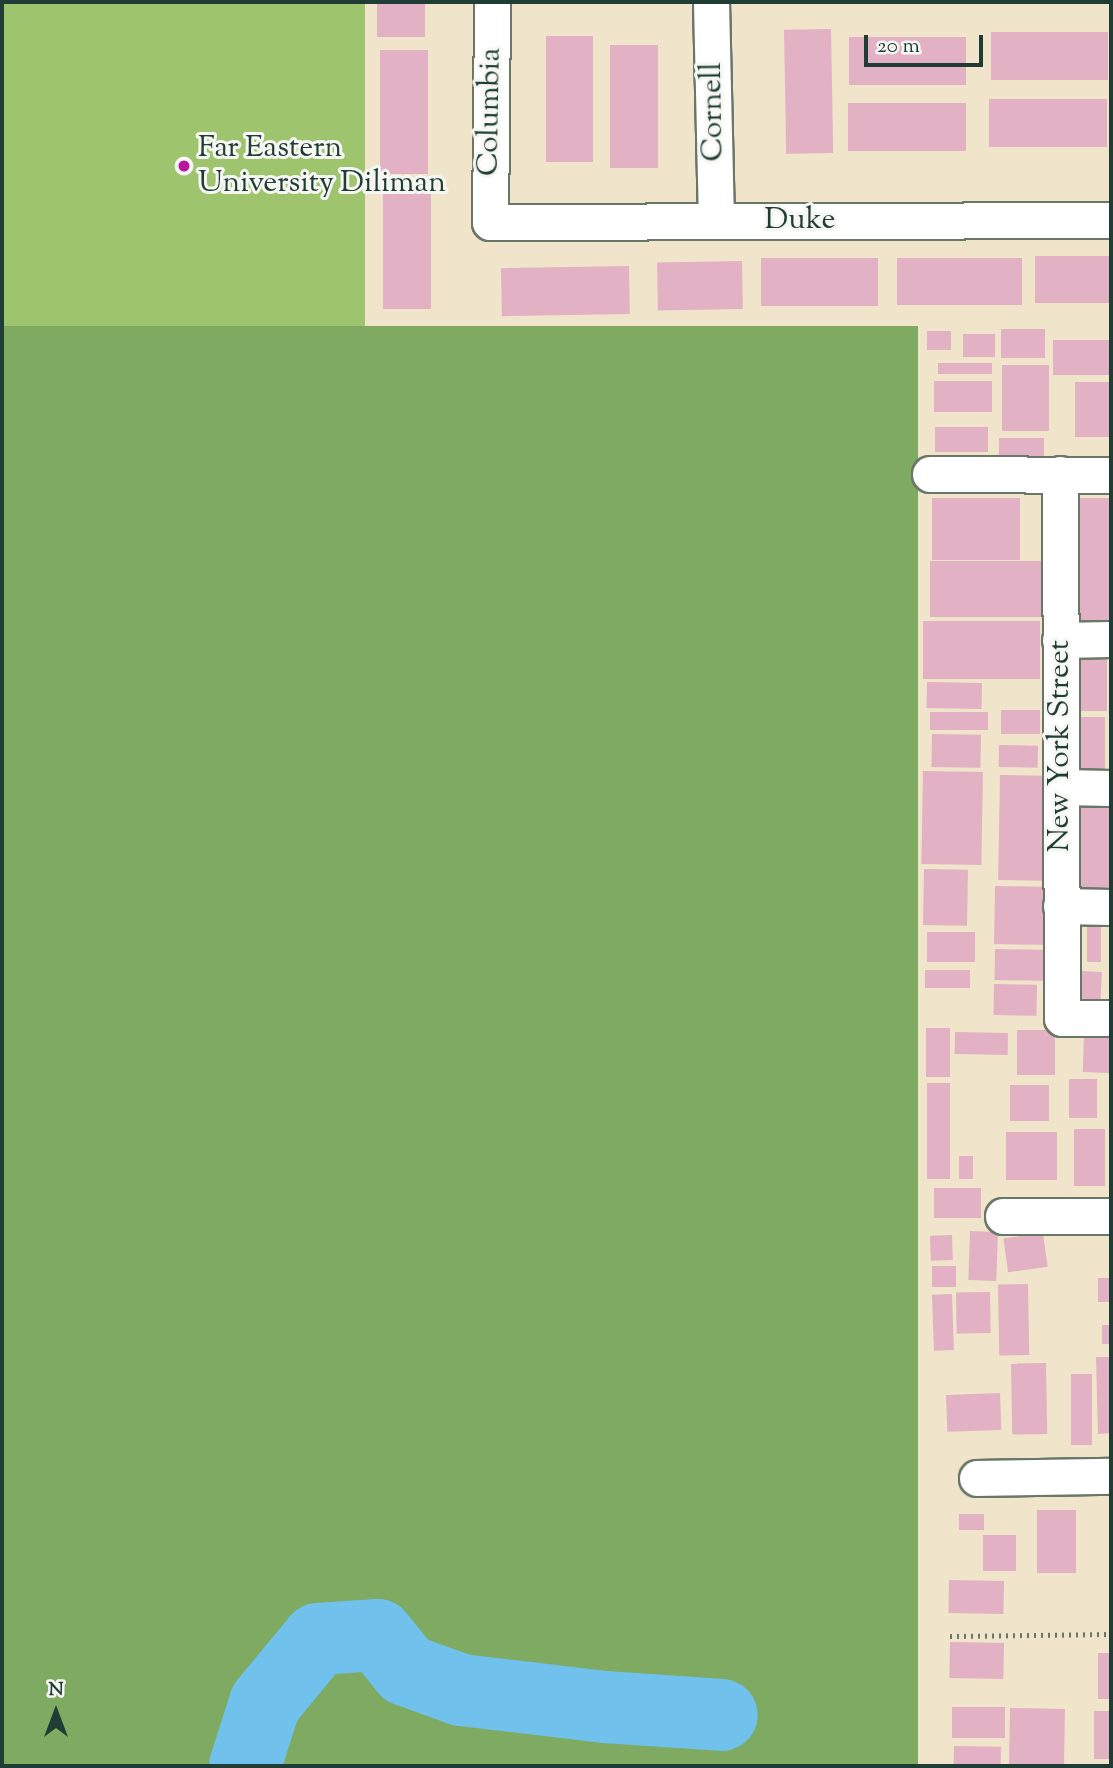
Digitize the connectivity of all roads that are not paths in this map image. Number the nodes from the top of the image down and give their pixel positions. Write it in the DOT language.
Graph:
graph roads {
  1 [pos="492,2"];
  2 [pos="711,2"];
  3 [pos="1111,220"];
  4 [pos="716,221"];
  5 [pos="490,222"];
  6 [pos="930,474"];
  7 [pos="1060,474"];
  8 [pos="1111,475"];
  9 [pos="1111,639"];
  10 [pos="1060,640"];
  11 [pos="1061,787"];
  12 [pos="1111,788"];
  13 [pos="1061,906"];
  14 [pos="1111,907"];
  15 [pos="1111,1018"];
  16 [pos="1003,1216"];
  17 [pos="1111,1216"];
  18 [pos="1111,1476"];
  19 [pos="977,1478"];
  1 -- 5 [label="street, Columbia"];
  2 -- 4 [label="street, Cornell"];
  3 -- 4 [label="street, Duke"];
  4 -- 5 [label="street, Duke"];
  6 -- 7 [label="street"];
  7 -- 8 [label="street"];
  7 -- 10 [label="street, New York Street"];
  9 -- 10 [label="street"];
  10 -- 11 [label="street, New York Street"];
  11 -- 12 [label="street"];
  11 -- 13 [label="street, New York Street"];
  13 -- 14 [label="street"];
  13 -- 15 [label="street, New York Street"];
  16 -- 17 [label="street"];
  18 -- 19 [label="street"];
}
